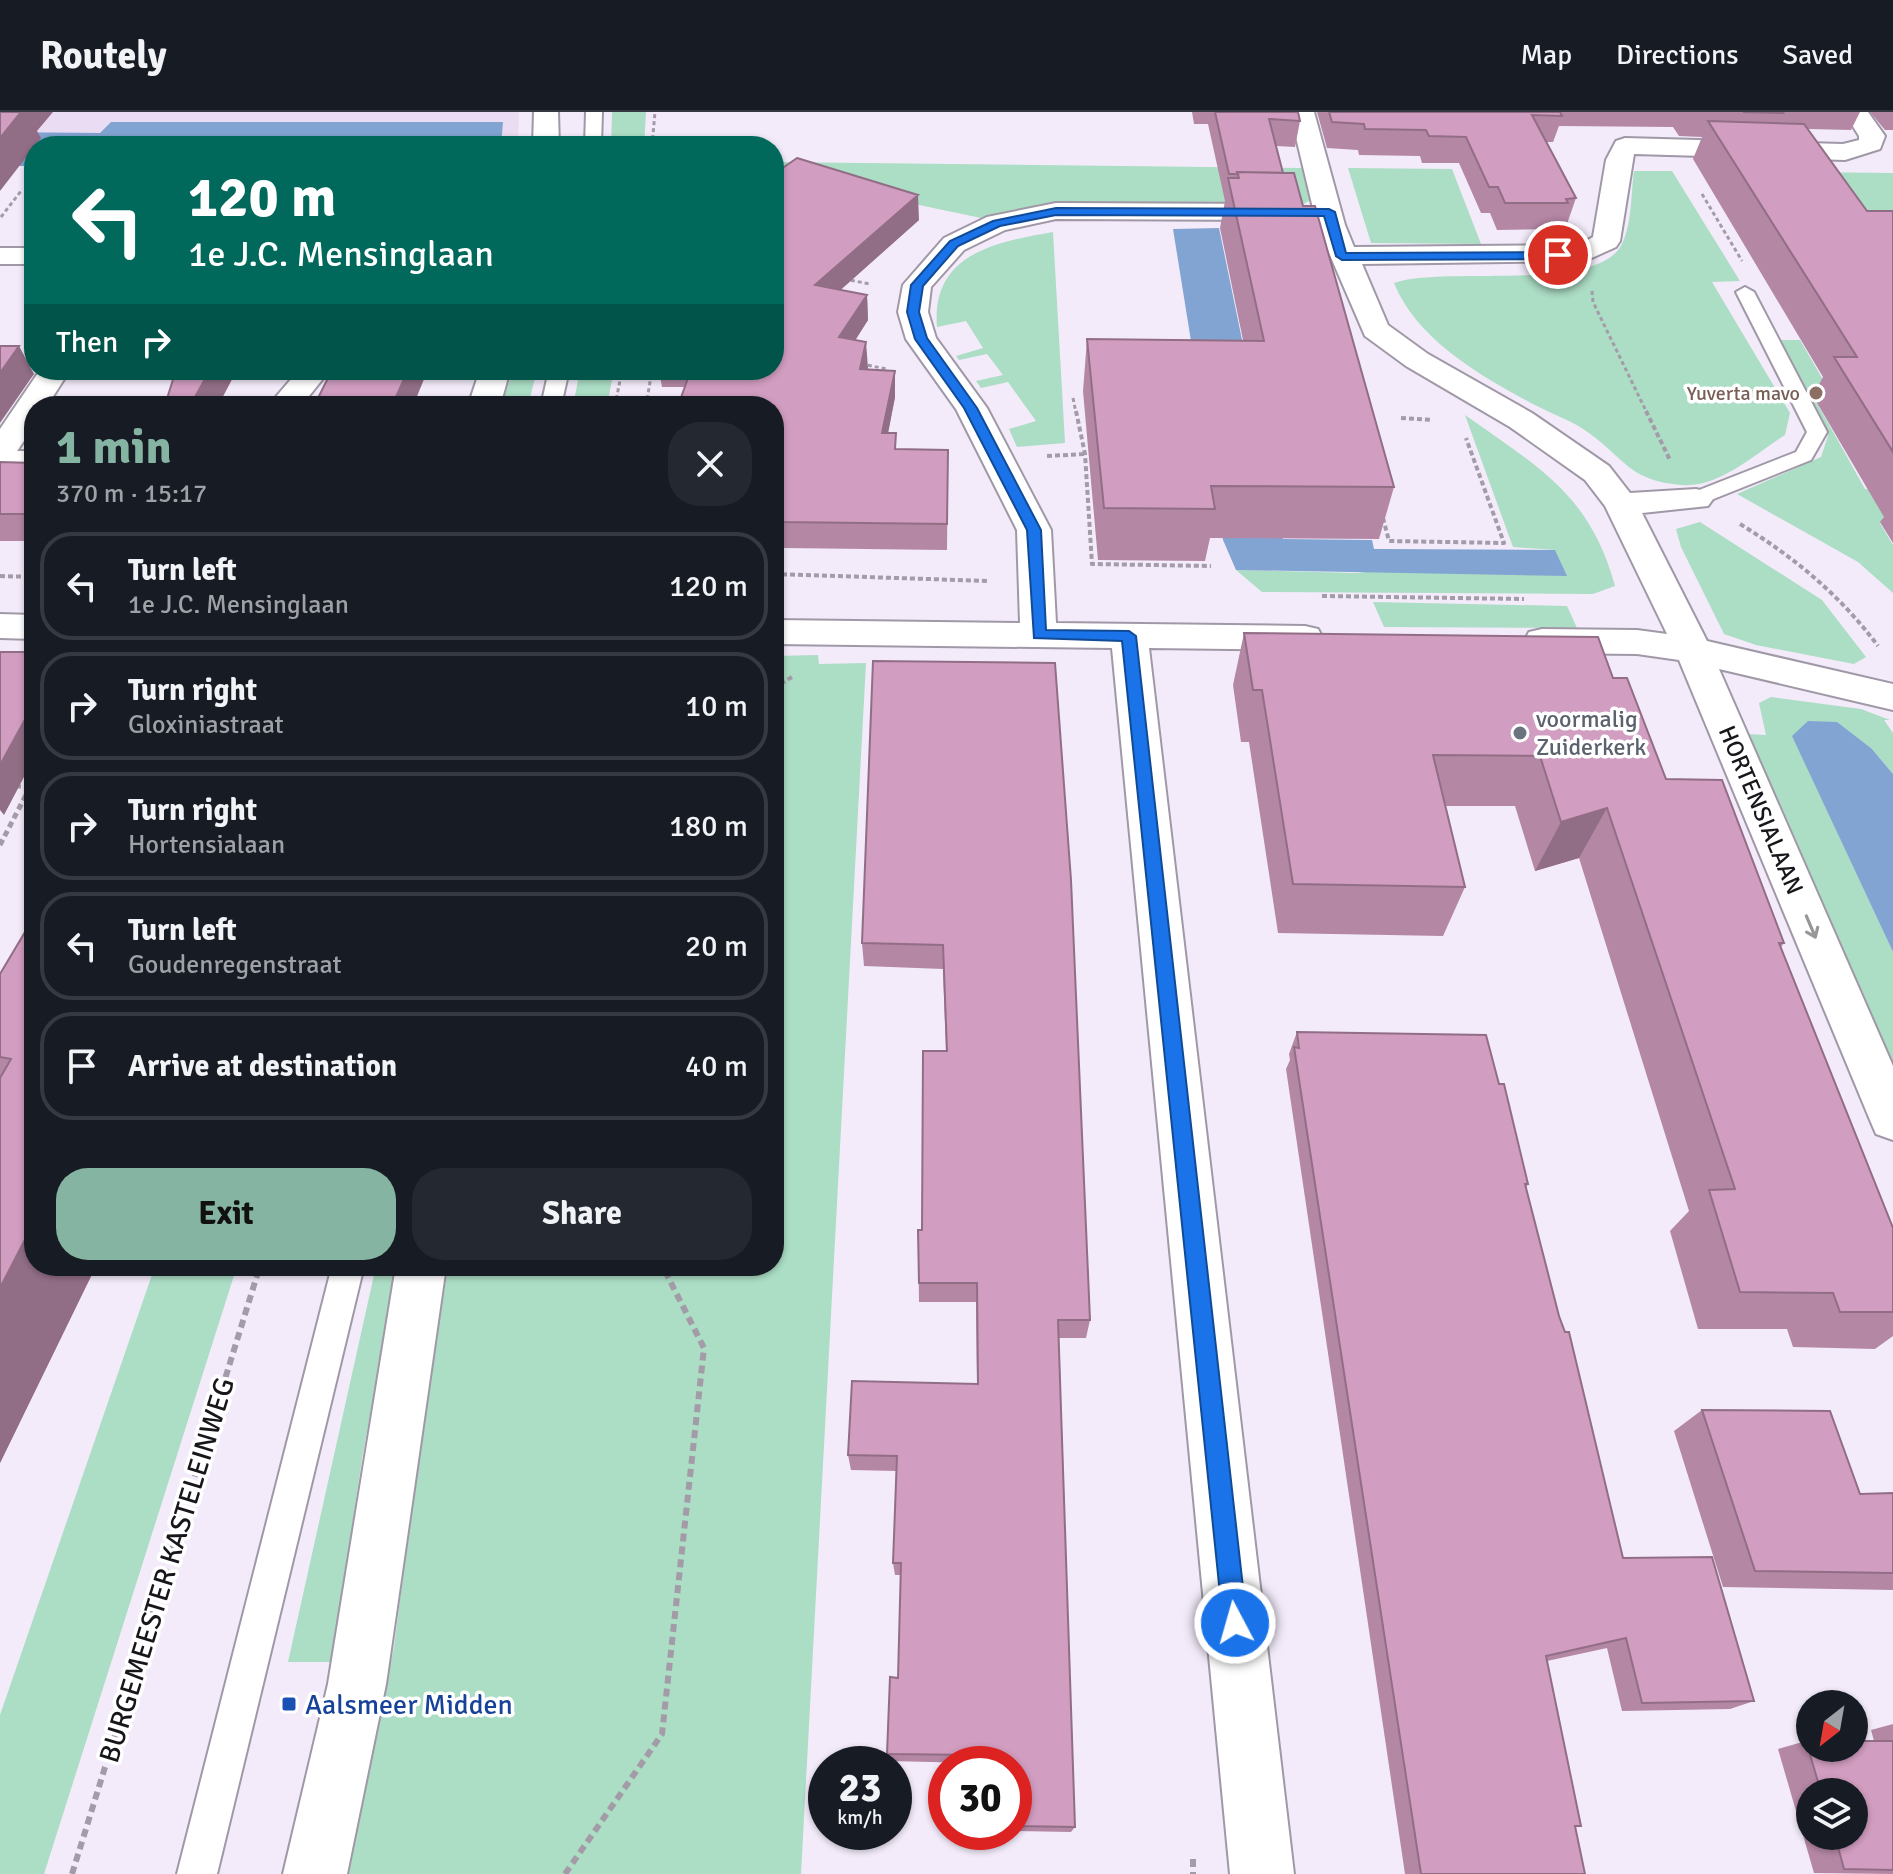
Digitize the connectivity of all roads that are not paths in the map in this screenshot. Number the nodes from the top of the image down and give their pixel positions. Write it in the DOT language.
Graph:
graph roads {
  1 [pos="546,112"];
  2 [pos="594,112"];
  3 [pos="1302,112"];
  4 [pos="1856,112"];
  5 [pos="546,136"];
  6 [pos="593,136"];
  7 [pos="1329,212"];
  8 [pos="0,256"];
  9 [pos="24,256"];
  10 [pos="1342,256"];
  11 [pos="1745,292"];
  12 [pos="306,380"];
  13 [pos="293,396"];
  14 [pos="24,422"];
  15 [pos="0,455"];
  16 [pos="24,456"];
  17 [pos="1696,499"];
  18 [pos="1621,504"];
  19 [pos="0,626"];
  20 [pos="24,627"];
  21 [pos="784,632"];
  22 [pos="1039,635"];
  23 [pos="1129,636"];
  24 [pos="1335,638"];
  25 [pos="1510,640"];
  26 [pos="1693,650"];
  27 [pos="1893,697"];
  28 [pos="1893,1120"];
  29 [pos="346,1276"];
  30 [pos="419,1276"];
  31 [pos="197,1874"];
  32 [pos="315,1874"];
  33 [pos="1262,1874"];
  1 -- 5 [label="street"];
  2 -- 6 [label="lane"];
  3 -- 7 [label="street, HORTENSIALAAN"];
  4 -- 10 [label="street"];
  7 -- 10 [label="street, HORTENSIALAAN"];
  7 -- 22 [label="street"];
  8 -- 9 [label="street"];
  10 -- 18 [label="street, HORTENSIALAAN"];
  11 -- 17 [label="lane"];
  12 -- 13 [label="street"];
  14 -- 15 [label="street"];
  15 -- 16 [label="lane"];
  17 -- 18 [label="street"];
  18 -- 26 [label="street, HORTENSIALAAN"];
  19 -- 20 [label="street"];
  21 -- 22 [label="street"];
  22 -- 23 [label="street"];
  23 -- 24 [label="street"];
  23 -- 33 [label="street"];
  25 -- 26 [label="street"];
  26 -- 27 [label="street"];
  26 -- 28 [label="street, HORTENSIALAAN, one-way"];
  29 -- 31 [label="lane"];
  30 -- 32 [label="street"];
}
